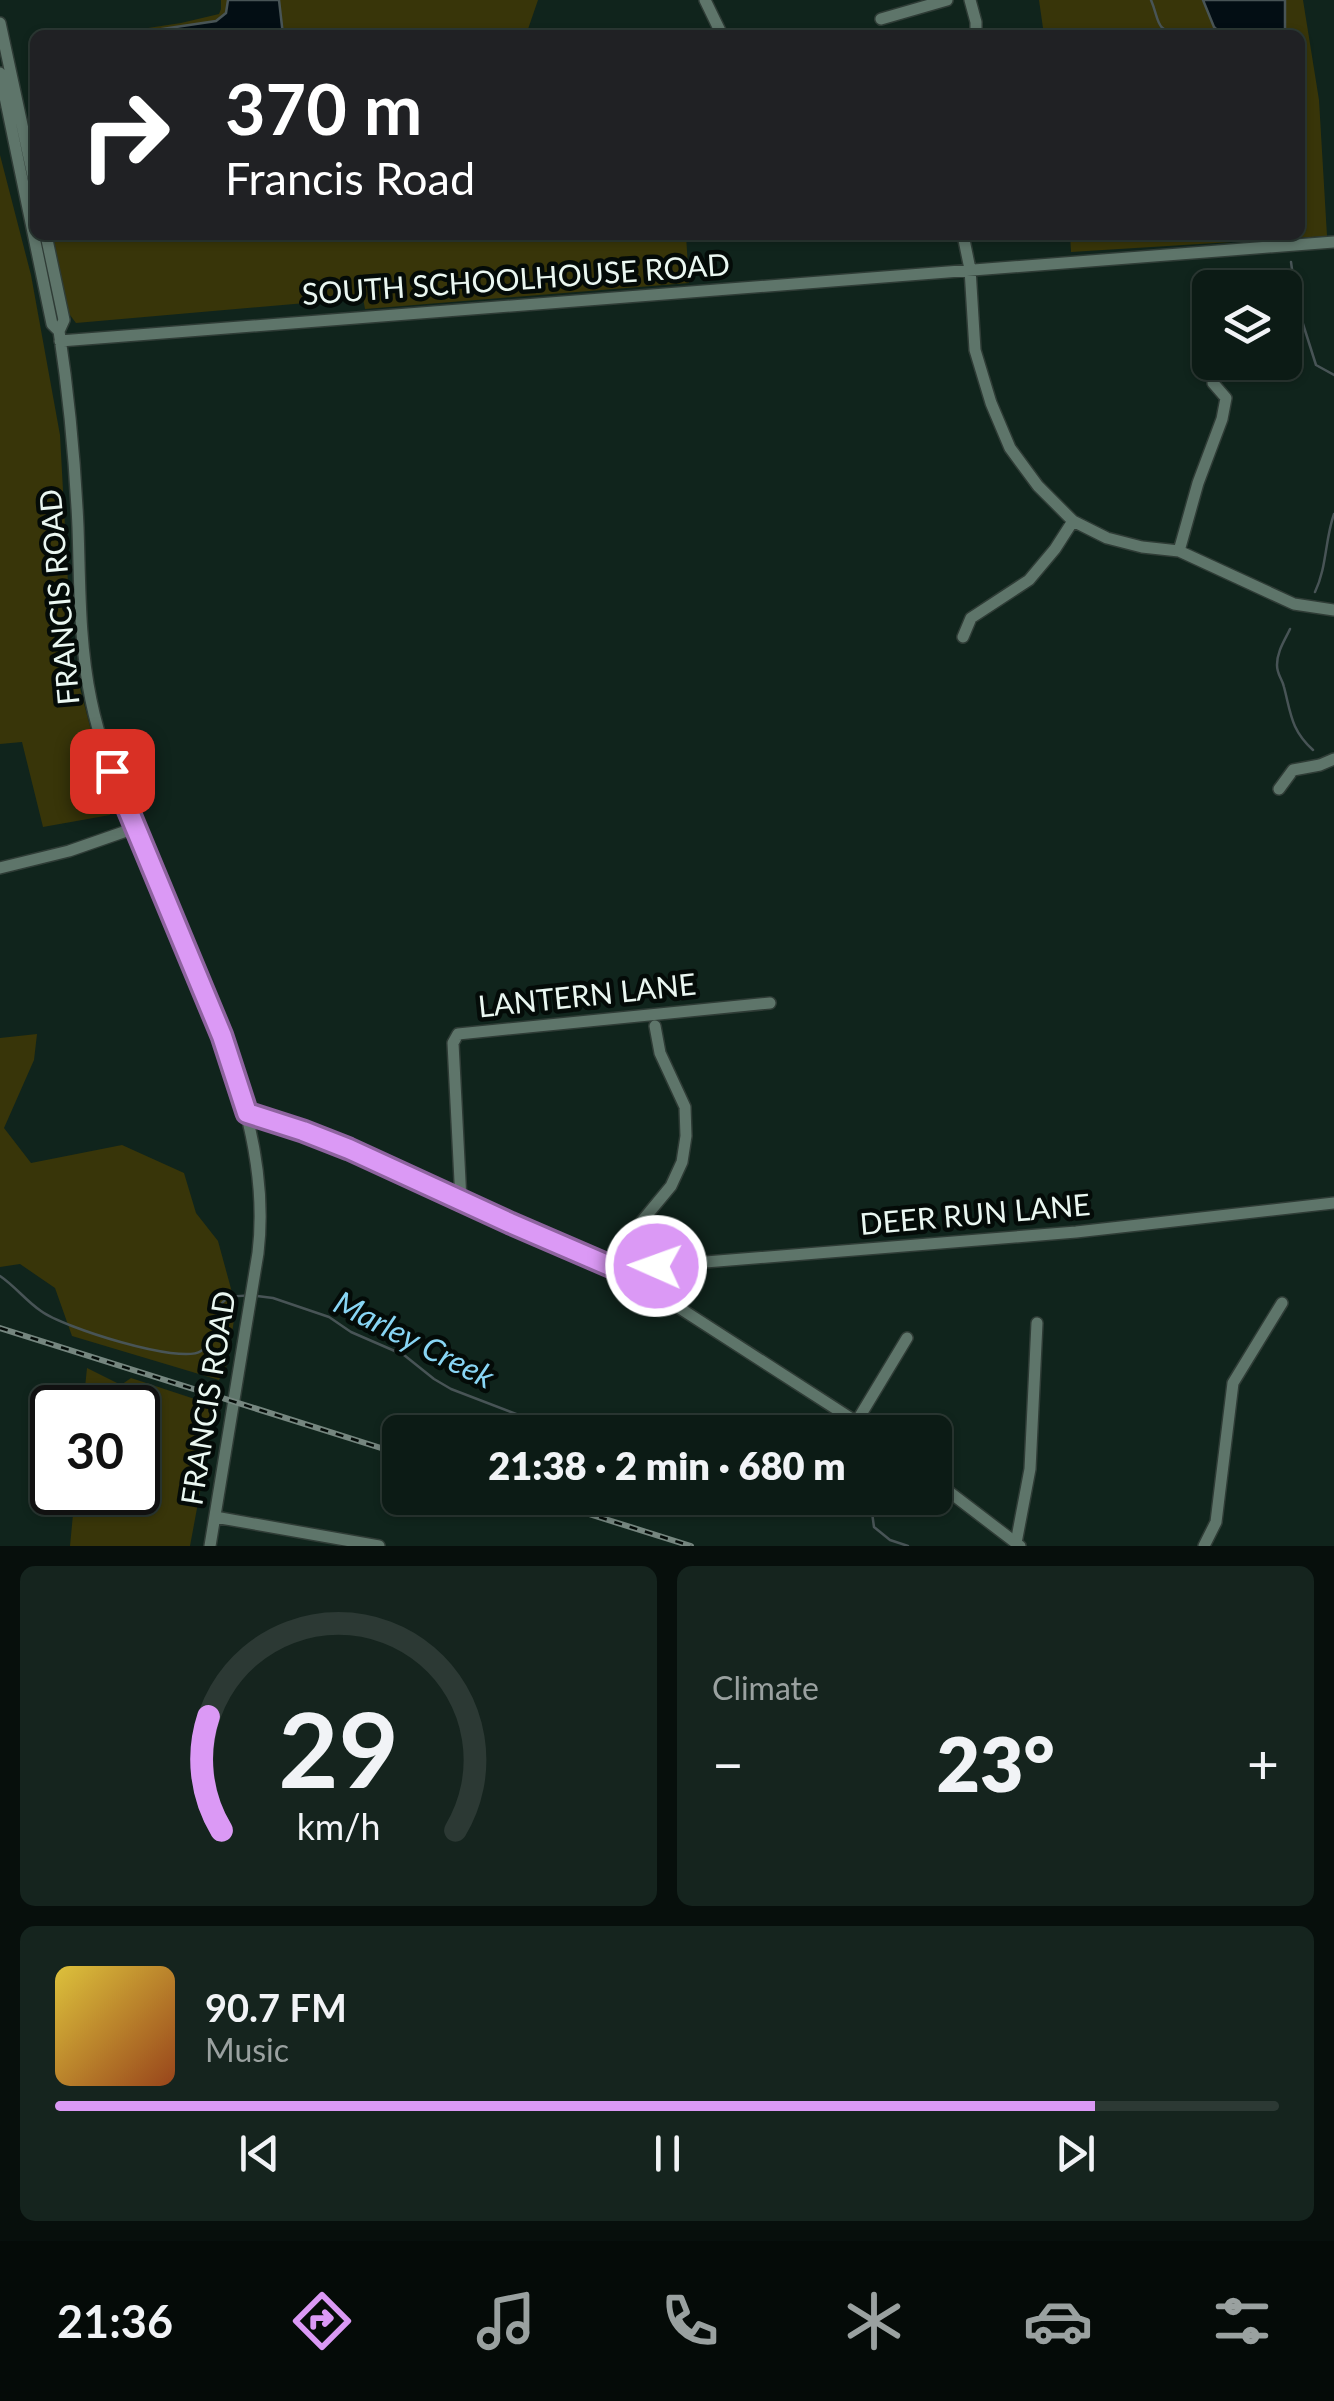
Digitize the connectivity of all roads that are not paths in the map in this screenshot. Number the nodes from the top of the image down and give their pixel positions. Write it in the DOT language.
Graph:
graph roads {
  1 [pos="706,0"];
  2 [pos="947,0"];
  3 [pos="970,0"];
  4 [pos="881,19"];
  5 [pos="0,23"];
  6 [pos="720,30"];
  7 [pos="976,30"];
  8 [pos="0,72"];
  9 [pos="30,163"];
  10 [pos="30,217"];
  11 [pos="35,240"];
  12 [pos="47,240"];
  13 [pos="964,240"];
  14 [pos="1334,242"];
  15 [pos="970,269"];
  16 [pos="60,336"];
  17 [pos="1213,383"];
  18 [pos="1073,521"];
  19 [pos="1179,551"];
  20 [pos="1334,610"];
  21 [pos="963,637"];
  22 [pos="1334,759"];
  23 [pos="1278,789"];
  24 [pos="135,828"];
  25 [pos="0,868"];
  26 [pos="770,1003"];
  27 [pos="655,1026"];
  28 [pos="247,1113"];
  29 [pos="460,1201"];
  30 [pos="1334,1203"];
  31 [pos="617,1269"];
  32 [pos="1282,1303"];
  33 [pos="1037,1323"];
  34 [pos="907,1338"];
  35 [pos="848,1415"];
  36 [pos="861,1415"];
  37 [pos="952,1494"];
  38 [pos="216,1517"];
  39 [pos="1018,1545"];
  40 [pos="210,1546"];
  41 [pos="379,1546"];
  42 [pos="1204,1546"];
  1 -- 6 [label="street"];
  2 -- 4 [label="street"];
  3 -- 7 [label="street"];
  5 -- 9 [label="street"];
  8 -- 10 [label="street, FRANCIS ROAD"];
  11 -- 16 [label="street, FRANCIS ROAD"];
  12 -- 16 [label="street, FRANCIS ROAD"];
  13 -- 15 [label="street"];
  14 -- 15 [label="street, SOUTH SCHOOLHOUSE ROAD"];
  15 -- 16 [label="street, SOUTH SCHOOLHOUSE ROAD"];
  15 -- 18 [label="street"];
  16 -- 24 [label="street, FRANCIS ROAD"];
  17 -- 19 [label="street"];
  18 -- 19 [label="street"];
  18 -- 21 [label="street"];
  19 -- 20 [label="street"];
  22 -- 23 [label="street"];
  24 -- 25 [label="street"];
  24 -- 28 [label="street, FRANCIS ROAD"];
  26 -- 29 [label="street, LANTERN LANE"];
  27 -- 31 [label="street"];
  28 -- 29 [label="street"];
  28 -- 38 [label="street, FRANCIS ROAD"];
  29 -- 31 [label="street"];
  30 -- 31 [label="street, DEER RUN LANE"];
  31 -- 35 [label="street"];
  32 -- 42 [label="street"];
  33 -- 39 [label="street"];
  34 -- 36 [label="street"];
  37 -- 39 [label="street"];
  38 -- 40 [label="street, FRANCIS ROAD"];
  38 -- 41 [label="street"];
}
